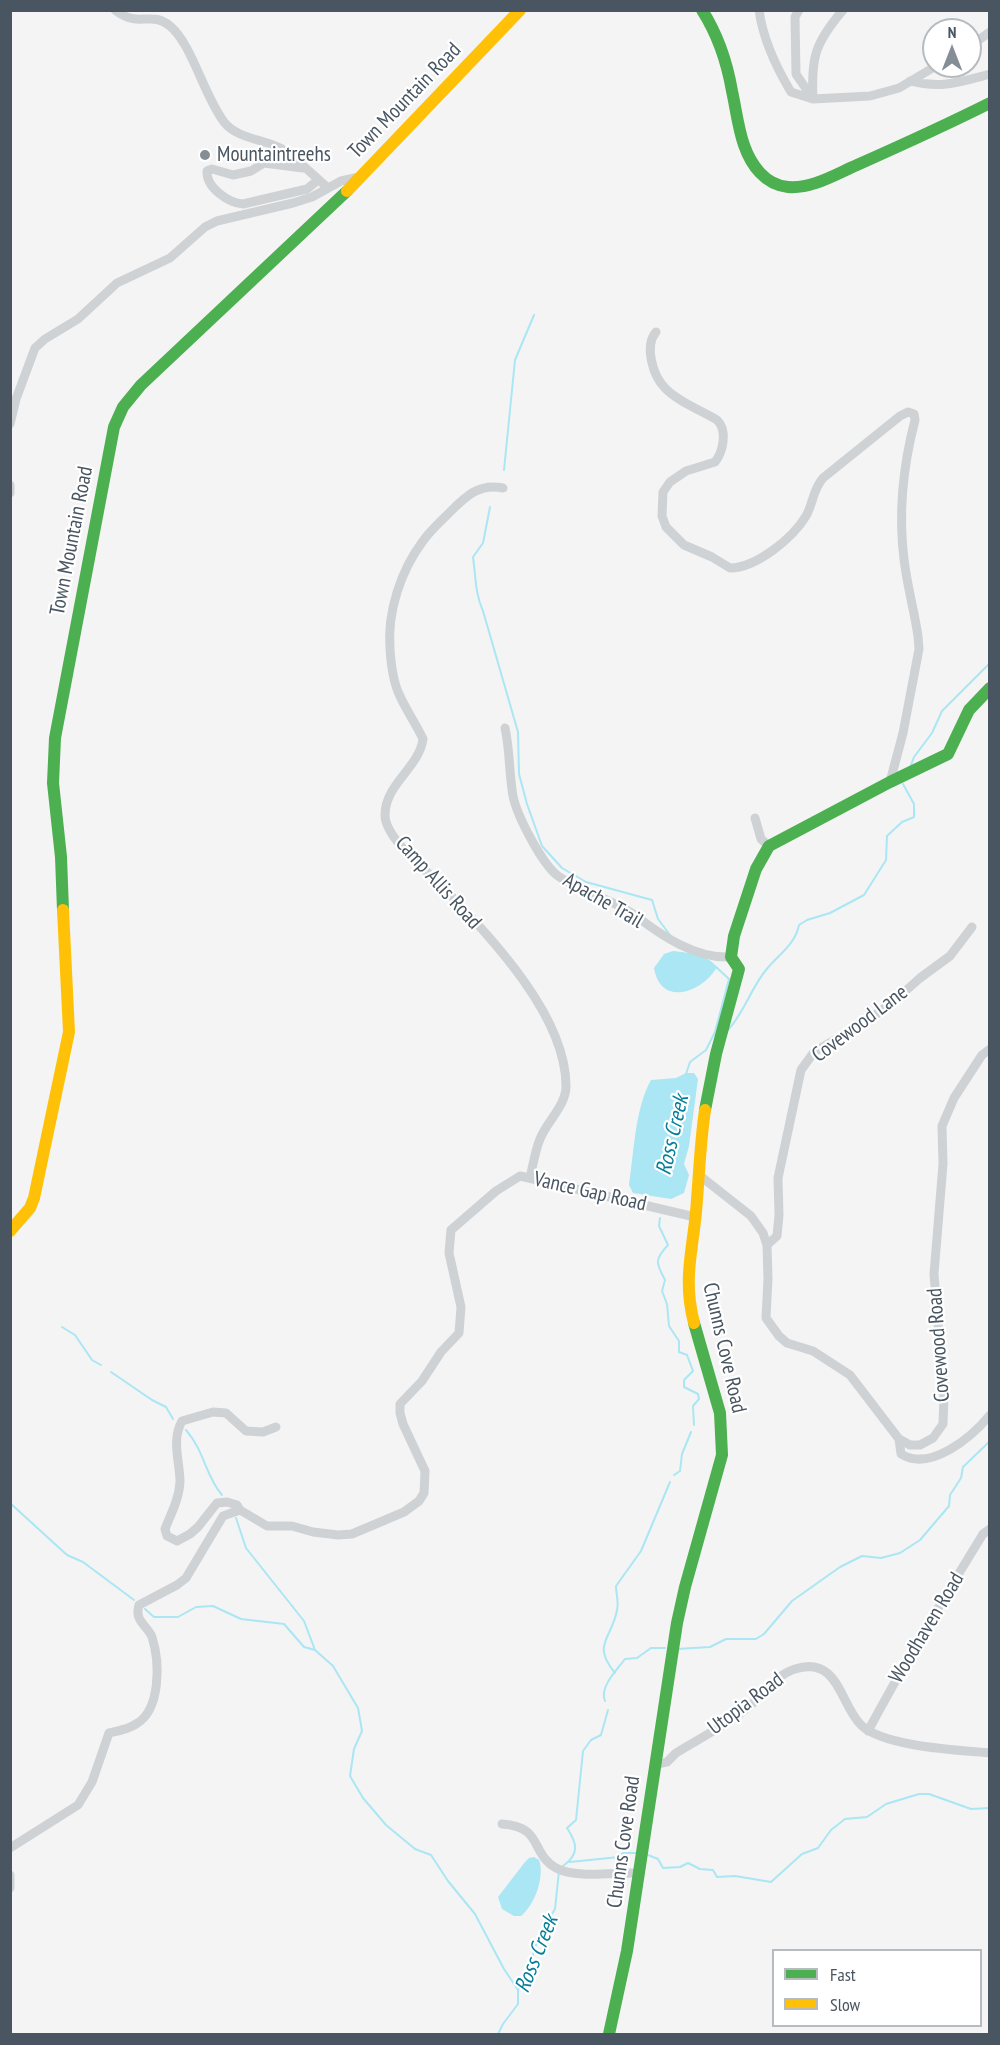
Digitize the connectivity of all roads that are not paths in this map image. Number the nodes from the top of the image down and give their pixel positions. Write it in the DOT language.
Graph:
graph roads {
  1 [pos="115,10"];
  2 [pos="520,10"];
  3 [pos="702,10"];
  4 [pos="759,10"];
  5 [pos="800,10"];
  6 [pos="843,10"];
  7 [pos="922,74"];
  8 [pos="990,74"];
  9 [pos="910,81"];
  10 [pos="813,99"];
  11 [pos="990,103"];
  12 [pos="304,168"];
  13 [pos="359,177"];
  14 [pos="318,180"];
  15 [pos="328,188"];
  16 [pos="656,332"];
  17 [pos="10,424"];
  18 [pos="10,485"];
  19 [pos="503,488"];
  20 [pos="10,493"];
  21 [pos="990,688"];
  22 [pos="505,728"];
  23 [pos="890,782"];
  24 [pos="755,818"];
  25 [pos="769,846"];
  26 [pos="972,927"];
  27 [pos="731,957"];
  28 [pos="990,1049"];
  29 [pos="699,1175"];
  30 [pos="530,1179"];
  31 [pos="696,1217"];
  32 [pos="10,1231"];
  33 [pos="766,1245"];
  34 [pos="990,1415"];
  35 [pos="276,1427"];
  36 [pos="899,1439"];
  37 [pos="240,1510"];
  38 [pos="990,1529"];
  39 [pos="868,1731"];
  40 [pos="990,1753"];
  41 [pos="655,1765"];
  42 [pos="502,1824"];
  43 [pos="10,1848"];
  44 [pos="639,1873"];
  45 [pos="10,1875"];
  46 [pos="10,1888"];
  47 [pos="609,2034"];
  1 -- 12 [label="street"];
  2 -- 13 [label="main road, Town Mountain Road"];
  3 -- 11 [label="main road"];
  4 -- 10 [label="street"];
  5 -- 10 [label="street"];
  6 -- 10 [label="street"];
  7 -- 9 [label="street"];
  8 -- 9 [label="street"];
  9 -- 10 [label="street"];
  12 -- 14 [label="street"];
  12 -- 14 [label="street"];
  13 -- 15 [label="street"];
  13 -- 32 [label="main road, Town Mountain Road"];
  14 -- 15 [label="street"];
  15 -- 17 [label="street"];
  16 -- 23 [label="street"];
  18 -- 20 [label="street"];
  19 -- 30 [label="street, Camp Allis Road"];
  21 -- 23 [label="main road"];
  22 -- 27 [label="street, Apache Trail"];
  23 -- 25 [label="main road"];
  24 -- 25 [label="street"];
  25 -- 27 [label="main road, Chunns Cove Road"];
  26 -- 33 [label="street, Covewood Lane"];
  27 -- 29 [label="main road, Chunns Cove Road"];
  28 -- 36 [label="street, Covewood Road"];
  29 -- 31 [label="main road, Chunns Cove Road"];
  29 -- 33 [label="street"];
  30 -- 31 [label="street, Vance Gap Road"];
  30 -- 37 [label="street, Vance Gap Road"];
  31 -- 41 [label="main road, Chunns Cove Road"];
  33 -- 36 [label="street"];
  34 -- 36 [label="street"];
  35 -- 37 [label="street"];
  37 -- 43 [label="street"];
  38 -- 39 [label="street, Woodhaven Road"];
  39 -- 40 [label="street"];
  39 -- 41 [label="street, Utopia Road"];
  41 -- 44 [label="main road, Chunns Cove Road"];
  42 -- 44 [label="street"];
  44 -- 47 [label="main road, Chunns Cove Road"];
  45 -- 46 [label="street"];
}
